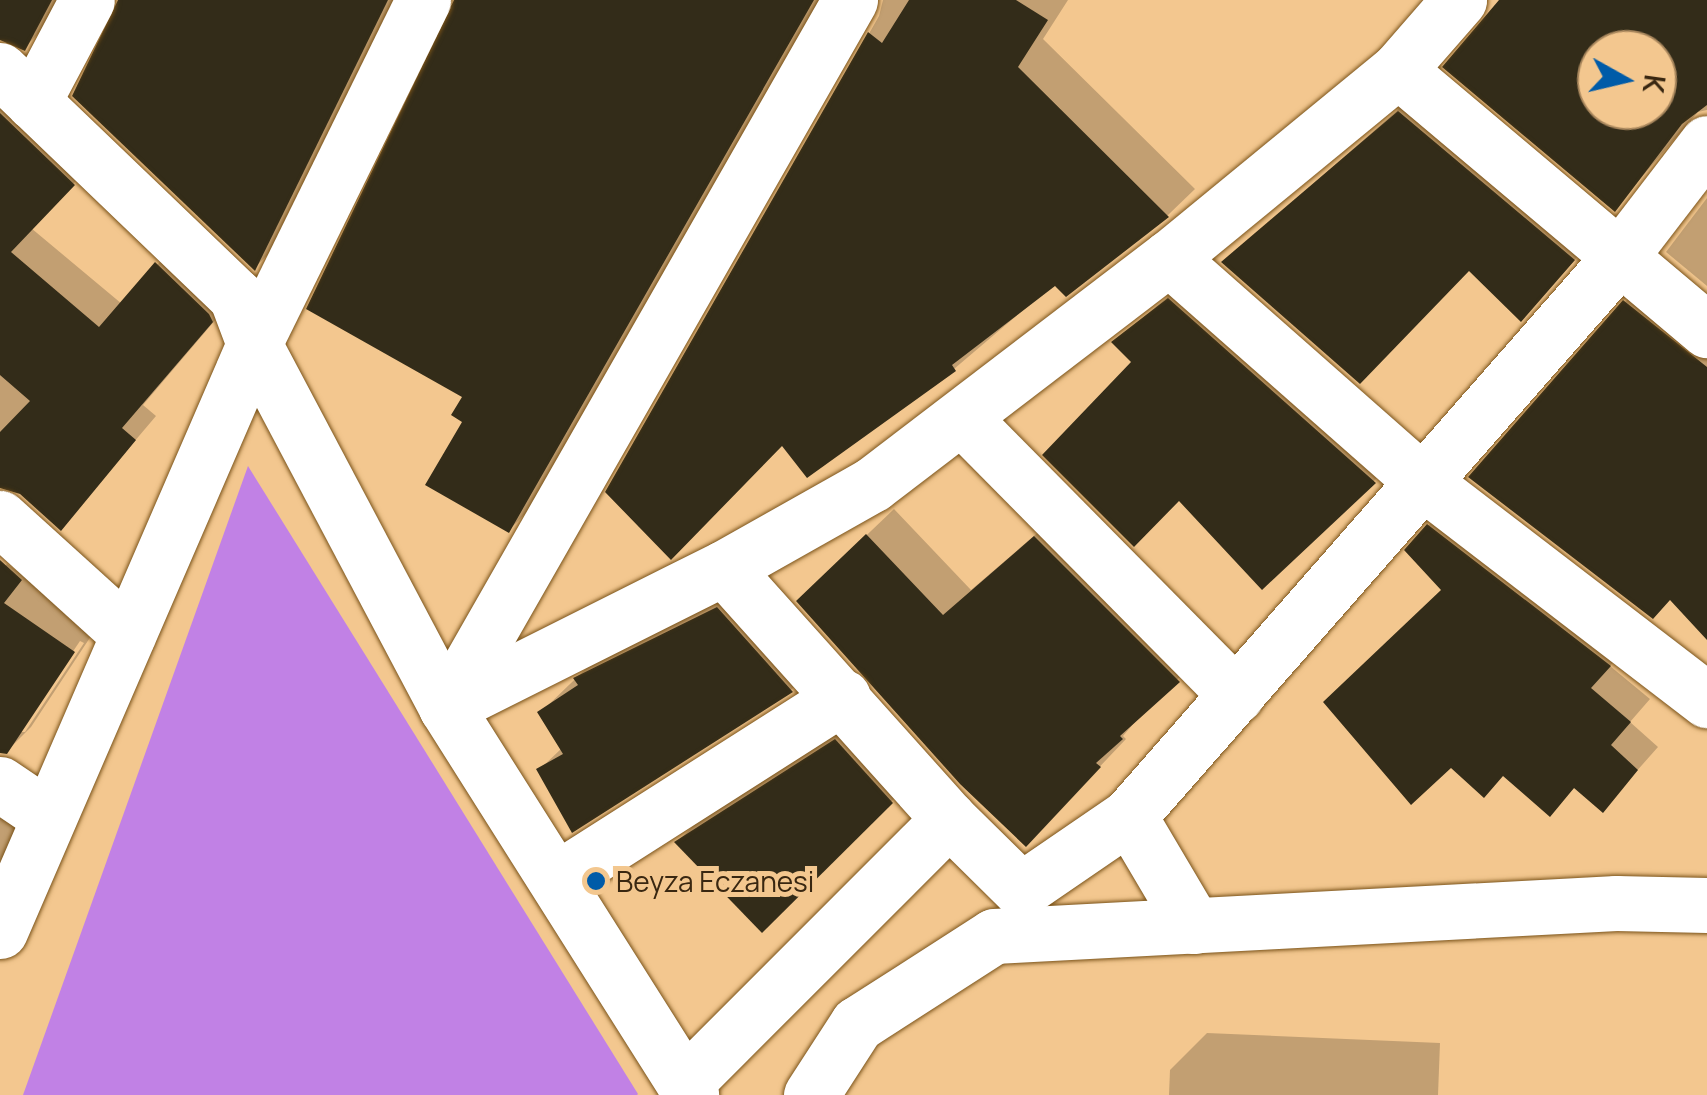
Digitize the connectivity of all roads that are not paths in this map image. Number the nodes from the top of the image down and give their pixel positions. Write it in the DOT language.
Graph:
graph roads {
  1 [pos="86,0"];
  2 [pos="423,0"];
  3 [pos="850,0"];
  4 [pos="1458,0"];
  5 [pos="1398,70"];
  6 [pos="17,86"];
  7 [pos="1707,143"];
  8 [pos="1169,258"];
  9 [pos="1618,259"];
  10 [pos="1707,330"];
  11 [pos="254,344"];
  12 [pos="962,418"];
  13 [pos="1424,483"];
  14 [pos="0,518"];
  15 [pos="724,568"];
  16 [pos="128,634"];
  17 [pos="1236,695"];
  18 [pos="842,697"];
  19 [pos="1707,700"];
  20 [pos="446,707"];
  21 [pos="0,784"];
  22 [pos="1129,816"];
  23 [pos="49,817"];
  24 [pos="949,820"];
  25 [pos="557,879"];
  26 [pos="1707,905"];
  27 [pos="1194,926"];
  28 [pos="0,931"];
  29 [pos="688,1089"];
  30 [pos="811,1095"];
  1 -- 6 [label="street"];
  2 -- 11 [label="street"];
  3 -- 20 [label="street"];
  4 -- 5 [label="street"];
  5 -- 8 [label="street"];
  5 -- 9 [label="street"];
  6 -- 11 [label="street"];
  7 -- 9 [label="street"];
  8 -- 12 [label="street"];
  8 -- 13 [label="street"];
  9 -- 10 [label="street"];
  9 -- 13 [label="street"];
  11 -- 16 [label="street"];
  11 -- 20 [label="street"];
  12 -- 15 [label="street"];
  12 -- 17 [label="street"];
  13 -- 17 [label="street"];
  13 -- 19 [label="street"];
  14 -- 16 [label="street"];
  15 -- 18 [label="street"];
  15 -- 20 [label="street"];
  16 -- 23 [label="street"];
  17 -- 22 [label="street"];
  18 -- 24 [label="street"];
  18 -- 25 [label="street"];
  20 -- 25 [label="street"];
  21 -- 23 [label="street"];
  22 -- 24 [label="street"];
  22 -- 27 [label="street"];
  23 -- 28 [label="street"];
  24 -- 29 [label="street"];
  25 -- 29 [label="street"];
  26 -- 27 [label="street"];
  27 -- 30 [label="street"];
}
